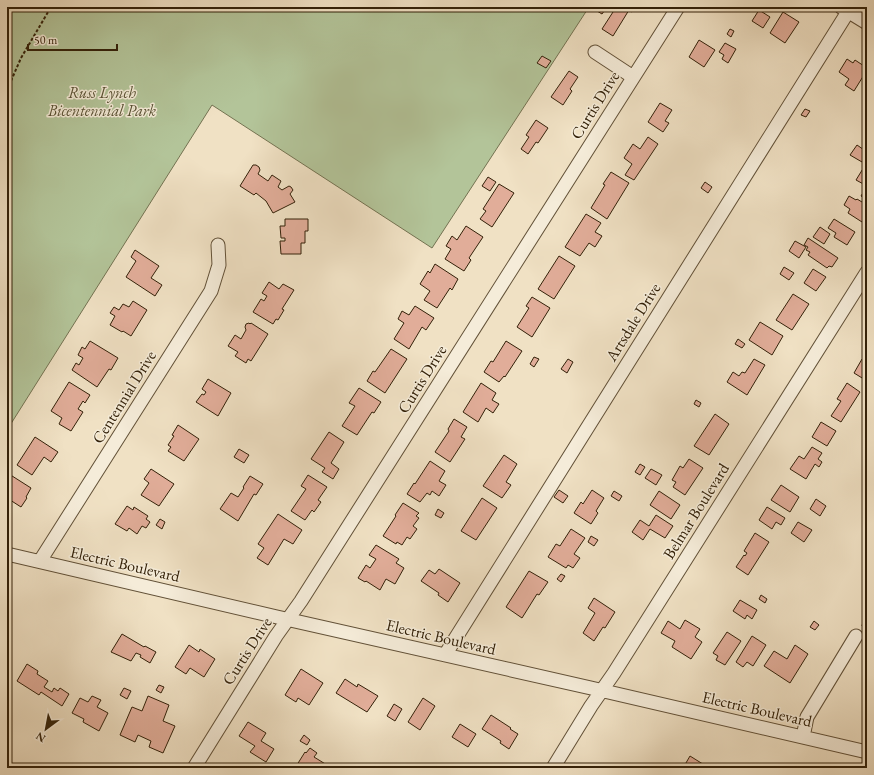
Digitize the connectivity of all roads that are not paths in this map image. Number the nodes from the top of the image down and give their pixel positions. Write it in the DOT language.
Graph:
graph roads {
  1 [pos="678,7"];
  2 [pos="847,8"];
  3 [pos="867,23"];
  4 [pos="595,52"];
  5 [pos="633,77"];
  6 [pos="218,245"];
  7 [pos="867,272"];
  8 [pos="7,554"];
  9 [pos="40,561"];
  10 [pos="288,620"];
  11 [pos="856,636"];
  12 [pos="445,655"];
  13 [pos="602,690"];
  14 [pos="803,737"];
  15 [pos="867,752"];
  16 [pos="194,768"];
  17 [pos="553,768"];
  1 -- 5 [label="street, Curtis Drive"];
  2 -- 3 [label="street"];
  2 -- 12 [label="street, Artsdale Drive"];
  4 -- 5 [label="street"];
  5 -- 10 [label="street, Curtis Drive"];
  6 -- 9 [label="street, Centennial Drive"];
  7 -- 13 [label="street, Belmar Boulevard"];
  8 -- 9 [label="street, Electric Boulevard"];
  9 -- 10 [label="street, Electric Boulevard"];
  10 -- 12 [label="street, Electric Boulevard"];
  10 -- 16 [label="street, Curtis Drive"];
  11 -- 14 [label="street"];
  12 -- 13 [label="street, Electric Boulevard"];
  13 -- 14 [label="street, Electric Boulevard"];
  13 -- 17 [label="street, Belmar Boulevard"];
  14 -- 15 [label="street, Electric Boulevard"];
}
